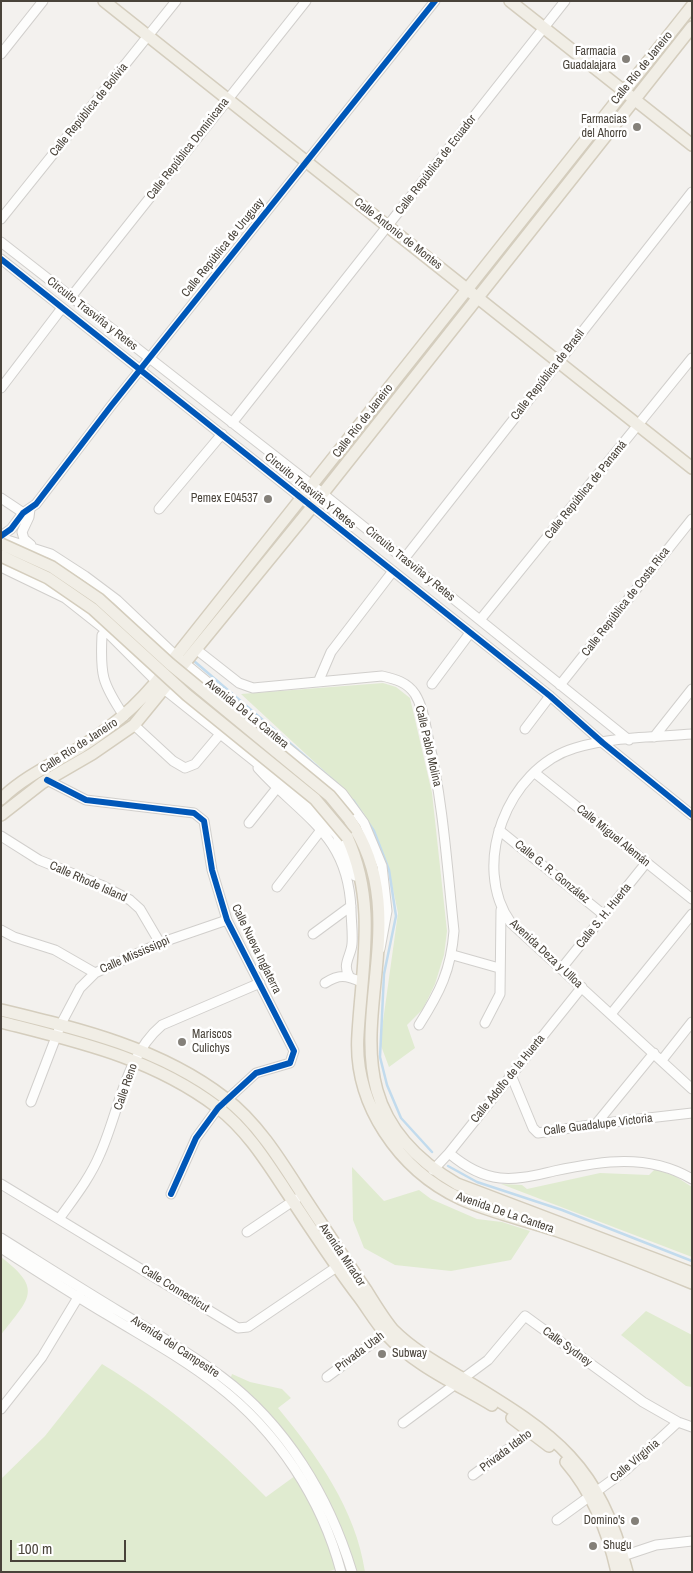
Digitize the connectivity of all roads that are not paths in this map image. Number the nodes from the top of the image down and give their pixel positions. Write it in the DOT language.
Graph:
graph roads {
  1 [pos="43,1"];
  2 [pos="104,1"];
  3 [pos="176,1"];
  4 [pos="306,1"];
  5 [pos="434,1"];
  6 [pos="510,1"];
  7 [pos="565,1"];
  8 [pos="692,6"];
  9 [pos="692,27"];
  10 [pos="544,28"];
  11 [pos="148,36"];
  12 [pos="1,54"];
  13 [pos="624,91"];
  14 [pos="634,99"];
  15 [pos="228,100"];
  16 [pos="692,145"];
  17 [pos="306,162"];
  18 [pos="692,192"];
  19 [pos="1,220"];
  20 [pos="388,226"];
  21 [pos="1,242"];
  22 [pos="1,259"];
  23 [pos="467,289"];
  24 [pos="71,297"];
  25 [pos="478,298"];
  26 [pos="62,308"];
  27 [pos="692,358"];
  28 [pos="149,359"];
  29 [pos="558,362"];
  30 [pos="141,370"];
  31 [pos="1,388"];
  32 [pos="232,423"];
  33 [pos="638,426"];
  34 [pos="222,434"];
  35 [pos="692,468"];
  36 [pos="312,486"];
  37 [pos="322,494"];
  38 [pos="1,498"];
  39 [pos="302,498"];
  40 [pos="312,506"];
  41 [pos="159,509"];
  42 [pos="28,513"];
  43 [pos="692,519"];
  44 [pos="1,537"];
  45 [pos="1,544"];
  46 [pos="33,547"];
  47 [pos="1,556"];
  48 [pos="404,559"];
  49 [pos="1,566"];
  50 [pos="393,571"];
  51 [pos="138,620"];
  52 [pos="480,620"];
  53 [pos="470,633"];
  54 [pos="102,635"];
  55 [pos="125,649"];
  56 [pos="197,650"];
  57 [pos="176,656"];
  58 [pos="185,664"];
  59 [pos="319,680"];
  60 [pos="432,684"];
  61 [pos="560,685"];
  62 [pos="161,686"];
  63 [pos="692,689"];
  64 [pos="221,693"];
  65 [pos="550,696"];
  66 [pos="124,716"];
  67 [pos="198,716"];
  68 [pos="134,725"];
  69 [pos="524,729"];
  70 [pos="221,733"];
  71 [pos="692,734"];
  72 [pos="654,737"];
  73 [pos="629,740"];
  74 [pos="602,742"];
  75 [pos="246,753"];
  76 [pos="535,773"];
  77 [pos="47,780"];
  78 [pos="277,788"];
  79 [pos="1,799"];
  80 [pos="1,815"];
  81 [pos="692,815"];
  82 [pos="249,823"];
  83 [pos="321,830"];
  84 [pos="499,830"];
  85 [pos="1,836"];
  86 [pos="646,863"];
  87 [pos="277,887"];
  88 [pos="692,899"];
  89 [pos="351,906"];
  90 [pos="501,910"];
  91 [pos="604,914"];
  92 [pos="692,914"];
  93 [pos="227,920"];
  94 [pos="1,930"];
  95 [pos="313,934"];
  96 [pos="365,936"];
  97 [pos="160,943"];
  98 [pos="452,955"];
  99 [pos="376,963"];
  100 [pos="499,968"];
  101 [pos="561,969"];
  102 [pos="95,973"];
  103 [pos="349,976"];
  104 [pos="361,982"];
  105 [pos="260,983"];
  106 [pos="325,983"];
  107 [pos="582,987"];
  108 [pos="1,1010"];
  109 [pos="611,1014"];
  110 [pos="1,1022"];
  111 [pos="692,1022"];
  112 [pos="485,1023"];
  113 [pos="61,1024"];
  114 [pos="419,1025"];
  115 [pos="56,1036"];
  116 [pos="141,1049"];
  117 [pos="654,1053"];
  118 [pos="134,1060"];
  119 [pos="662,1060"];
  120 [pos="373,1072"];
  121 [pos="360,1073"];
  122 [pos="511,1075"];
  123 [pos="692,1089"];
  124 [pos="227,1099"];
  125 [pos="31,1102"];
  126 [pos="218,1108"];
  127 [pos="692,1113"];
  128 [pos="596,1124"];
  129 [pos="449,1153"];
  130 [pos="433,1170"];
  131 [pos="692,1179"];
  132 [pos="1,1184"];
  133 [pos="171,1194"];
  134 [pos="303,1195"];
  135 [pos="292,1201"];
  136 [pos="59,1219"];
  137 [pos="246,1232"];
  138 [pos="1,1238"];
  139 [pos="1,1248"];
  140 [pos="341,1264"];
  141 [pos="692,1273"];
  142 [pos="692,1283"];
  143 [pos="81,1294"];
  144 [pos="389,1331"];
  145 [pos="186,1357"];
  146 [pos="327,1377"];
  147 [pos="460,1382"];
  148 [pos="1,1408"];
  149 [pos="678,1422"];
  150 [pos="402,1423"];
  151 [pos="692,1427"];
  152 [pos="535,1429"];
  153 [pos="293,1449"];
  154 [pos="285,1455"];
  155 [pos="473,1475"];
  156 [pos="593,1494"];
  157 [pos="557,1520"];
  158 [pos="692,1541"];
  159 [pos="618,1558"];
  160 [pos="341,1572"];
  161 [pos="352,1572"];
  162 [pos="617,1572"];
  163 [pos="627,1572"];
  1 -- 12 [label="street"];
  2 -- 11 [label="main road, Calle Antonio de Montes"];
  3 -- 11 [label="street, Calle República de Bolivia"];
  4 -- 15 [label="street, Calle República Dominicana"];
  5 -- 17 [label="street, Calle República de Uruguay"];
  6 -- 10 [label="main road"];
  7 -- 10 [label="street, Calle República de Ecuador"];
  8 -- 13 [label="main road, Calle Río de Janeiro"];
  9 -- 14 [label="main road, Calle Río de Janeiro"];
  10 -- 13 [label="main road"];
  10 -- 20 [label="street, Calle República de Ecuador"];
  11 -- 15 [label="main road, Calle Antonio de Montes"];
  11 -- 19 [label="street, Calle República de Bolivia"];
  13 -- 14 [label="main road"];
  13 -- 23 [label="main road, Calle Río de Janeiro"];
  14 -- 16 [label="main road"];
  14 -- 25 [label="main road, Calle Río de Janeiro"];
  15 -- 17 [label="main road, Calle Antonio de Montes"];
  15 -- 24 [label="street, Calle República Dominicana"];
  17 -- 20 [label="main road, Calle Antonio de Montes"];
  17 -- 28 [label="street, Calle República de Uruguay"];
  18 -- 29 [label="street, Calle República de Brasil"];
  20 -- 23 [label="main road, Calle Antonio de Montes"];
  20 -- 32 [label="street, Calle República de Ecuador"];
  21 -- 24 [label="street, Circuito Trasviña y Retes"];
  22 -- 26 [label="street, Circuito Trasviña Y Retes"];
  23 -- 25 [label="main road, Calle Antonio de Montes"];
  23 -- 36 [label="main road, Calle Río de Janeiro"];
  24 -- 28 [label="street, Circuito Trasviña y Retes"];
  25 -- 29 [label="main road, Calle Antonio de Montes"];
  25 -- 37 [label="main road, Calle Río de Janeiro"];
  26 -- 30 [label="street, Circuito Trasviña Y Retes"];
  26 -- 31 [label="street"];
  27 -- 33 [label="street, Calle República de Panamá"];
  28 -- 30 [label="street, Calle República de Uruguay"];
  28 -- 32 [label="street, Circuito Trasviña y Retes"];
  29 -- 33 [label="main road, Calle Antonio de Montes"];
  29 -- 48 [label="street, Calle República de Brasil"];
  30 -- 34 [label="street, Circuito Trasviña Y Retes"];
  30 -- 42 [label="street, Calle República de Uruguay"];
  32 -- 36 [label="street, Circuito Trasviña y Retes"];
  33 -- 35 [label="main road, Calle Antonio de Montes"];
  33 -- 52 [label="street, Calle República de Panamá"];
  34 -- 39 [label="street, Circuito Trasviña Y Retes"];
  34 -- 41 [label="street"];
  36 -- 37 [label="street, Circuito Trasviña y Retes"];
  36 -- 39 [label="main road, Calle Río de Janeiro"];
  37 -- 40 [label="main road, Calle Río de Janeiro"];
  37 -- 48 [label="street, Circuito Trasviña y Retes"];
  38 -- 42 [label="street"];
  39 -- 40 [label="street, Circuito Trasviña Y Retes"];
  39 -- 57 [label="main road, Calle Río de Janeiro"];
  40 -- 50 [label="street, Circuito Trasviña Y Retes"];
  40 -- 56 [label="main road, Calle Río de Janeiro"];
  42 -- 44 [label="street, Calle República de Uruguay"];
  42 -- 46 [label="street"];
  43 -- 61 [label="street, Calle República de Costa Rica"];
  44 -- 46 [label="street, Avenida De La Cantera"];
  45 -- 99 [label="main road, Avenida De La Cantera, bridge"];
  46 -- 51 [label="street, Avenida De La Cantera"];
  47 -- 96 [label="main road, Avenida De La Cantera, bridge"];
  48 -- 52 [label="street, Circuito Trasviña y Retes"];
  49 -- 55 [label="street, Avenida De La Cantera"];
  50 -- 53 [label="street, Circuito Trasviña Y Retes"];
  50 -- 59 [label="street"];
  51 -- 55 [label="street"];
  51 -- 57 [label="street, Avenida De La Cantera"];
  52 -- 61 [label="street, Circuito Trasviña y Retes"];
  53 -- 60 [label="street"];
  53 -- 65 [label="street, Circuito Trasviña Y Retes"];
  54 -- 66 [label="street"];
  55 -- 62 [label="street, Avenida De La Cantera"];
  56 -- 58 [label="main road, Calle Río de Janeiro"];
  56 -- 59 [label="street, Calle Pablo Molina"];
  57 -- 58 [label="street, Avenida De La Cantera"];
  57 -- 62 [label="main road, Calle Río de Janeiro"];
  58 -- 62 [label="main road, Calle Río de Janeiro"];
  58 -- 64 [label="street, Avenida De La Cantera"];
  59 -- 98 [label="street, Calle Pablo Molina"];
  61 -- 73 [label="street, Circuito Trasviña y Retes"];
  62 -- 66 [label="main road, Calle Río de Janeiro"];
  62 -- 67 [label="street, Avenida De La Cantera"];
  62 -- 68 [label="main road, Calle Río de Janeiro"];
  63 -- 72 [label="street"];
  64 -- 67 [label="street"];
  64 -- 99 [label="street, Avenida De La Cantera"];
  65 -- 69 [label="street"];
  65 -- 74 [label="street, Circuito Trasviña Y Retes"];
  66 -- 79 [label="main road, Calle Río de Janeiro"];
  67 -- 70 [label="street, Avenida De La Cantera"];
  68 -- 70 [label="street"];
  68 -- 77 [label="main road, Calle Río de Janeiro"];
  70 -- 75 [label="street, Avenida De La Cantera"];
  71 -- 72 [label="street, Avenida Deza y Ulloa"];
  72 -- 73 [label="street, Avenida Deza y Ulloa"];
  73 -- 74 [label="street, Avenida Deza y Ulloa"];
  74 -- 76 [label="street, Avenida Deza y Ulloa"];
  74 -- 81 [label="street, Circuito Trasviña Y Retes"];
  75 -- 78 [label="street"];
  75 -- 96 [label="street, Avenida De La Cantera"];
  76 -- 84 [label="street, Avenida Deza y Ulloa"];
  76 -- 86 [label="street, Calle Miguel Alemán"];
  77 -- 80 [label="main road, Calle Río de Janeiro"];
  77 -- 93 [label="street, Calle Nueva Inglaterra"];
  78 -- 82 [label="street"];
  78 -- 83 [label="street"];
  83 -- 87 [label="street"];
  83 -- 89 [label="street"];
  84 -- 90 [label="street, Avenida Deza y Ulloa"];
  84 -- 91 [label="street, Calle G. R. González"];
  85 -- 97 [label="street, Calle Rhode Island"];
  86 -- 88 [label="street, Calle Miguel Alemán"];
  86 -- 91 [label="street, Calle S. H. Huerta"];
  89 -- 95 [label="street"];
  89 -- 103 [label="street"];
  90 -- 100 [label="street"];
  90 -- 101 [label="street, Avenida Deza y Ulloa"];
  91 -- 101 [label="street, Calle S. H. Huerta"];
  92 -- 109 [label="street"];
  93 -- 97 [label="street, Calle Mississippi"];
  93 -- 105 [label="street, Calle Nueva Inglaterra"];
  94 -- 102 [label="street"];
  96 -- 104 [label="main road, Avenida De La Cantera"];
  97 -- 102 [label="street, Calle Mississippi"];
  98 -- 100 [label="street"];
  98 -- 114 [label="street, Calle Pablo Molina"];
  99 -- 120 [label="main road, Avenida De La Cantera"];
  100 -- 112 [label="street"];
  101 -- 107 [label="street, Avenida Deza y Ulloa"];
  102 -- 113 [label="street, Calle Mississippi"];
  103 -- 104 [label="street"];
  103 -- 106 [label="street"];
  104 -- 121 [label="main road, Avenida De La Cantera"];
  105 -- 116 [label="street, Calle Reno"];
  105 -- 124 [label="street, Calle Nueva Inglaterra"];
  107 -- 109 [label="street, Avenida Deza y Ulloa"];
  107 -- 122 [label="street, Calle Adolfo de la Huerta"];
  108 -- 113 [label="main road, Avenida Mirador"];
  109 -- 117 [label="street, Avenida Deza y Ulloa"];
  110 -- 115 [label="main road, Avenida Mirador"];
  111 -- 119 [label="street"];
  113 -- 115 [label="street, Calle Mississippi"];
  113 -- 116 [label="main road, Avenida Mirador"];
  115 -- 118 [label="main road, Avenida Mirador"];
  115 -- 125 [label="street, Calle Mississippi"];
  116 -- 118 [label="street, Calle Reno"];
  116 -- 124 [label="main road, Avenida Mirador"];
  117 -- 119 [label="street, Avenida Deza y Ulloa"];
  117 -- 128 [label="street"];
  118 -- 126 [label="main road, Avenida Mirador"];
  118 -- 136 [label="street, Calle Reno"];
  119 -- 123 [label="street, Avenida Deza y Ulloa"];
  120 -- 121 [label="main road"];
  120 -- 130 [label="main road, Avenida De La Cantera"];
  121 -- 142 [label="main road, Avenida De La Cantera"];
  122 -- 128 [label="street, Calle Guadalupe Victoria"];
  122 -- 129 [label="street, Calle Adolfo de la Huerta"];
  124 -- 126 [label="street, Calle Nueva Inglaterra"];
  124 -- 134 [label="main road, Avenida Mirador"];
  126 -- 133 [label="street, Calle Nueva Inglaterra"];
  126 -- 135 [label="main road, Avenida Mirador"];
  127 -- 128 [label="street, Calle Guadalupe Victoria"];
  129 -- 130 [label="street, Calle Adolfo de la Huerta"];
  129 -- 131 [label="street"];
  130 -- 141 [label="main road, Avenida De La Cantera"];
  132 -- 136 [label="street, Calle Connecticut"];
  134 -- 135 [label="street"];
  134 -- 140 [label="main road, Avenida Mirador"];
  135 -- 137 [label="street"];
  135 -- 140 [label="main road, Avenida Mirador"];
  136 -- 140 [label="street, Calle Connecticut"];
  138 -- 143 [label="street, Avenida del Campestre"];
  139 -- 143 [label="street, Avenida del Campestre"];
  140 -- 144 [label="main road, Avenida Mirador"];
  143 -- 145 [label="street, Avenida del Campestre"];
  143 -- 148 [label="street"];
  144 -- 146 [label="street, Privada Utah"];
  144 -- 147 [label="main road, Avenida Mirador"];
  145 -- 153 [label="street, Avenida del Campestre"];
  145 -- 154 [label="street, Avenida del Campestre"];
  147 -- 149 [label="street, Calle Sydney"];
  147 -- 150 [label="street"];
  147 -- 152 [label="main road, Avenida Mirador"];
  149 -- 151 [label="street, Calle Sydney"];
  149 -- 156 [label="street, Calle Virginia"];
  152 -- 155 [label="street, Privada Idaho"];
  152 -- 156 [label="main road, Avenida Mirador"];
  153 -- 154 [label="street"];
  153 -- 161 [label="street, Avenida del Campestre"];
  154 -- 160 [label="street, Avenida del Campestre"];
  156 -- 157 [label="street, Calle Virginia"];
  156 -- 159 [label="main road, Avenida Mirador"];
  158 -- 159 [label="street"];
  159 -- 162 [label="main road, Avenida Mirador"];
  159 -- 163 [label="main road, Avenida Mirador"];
}
